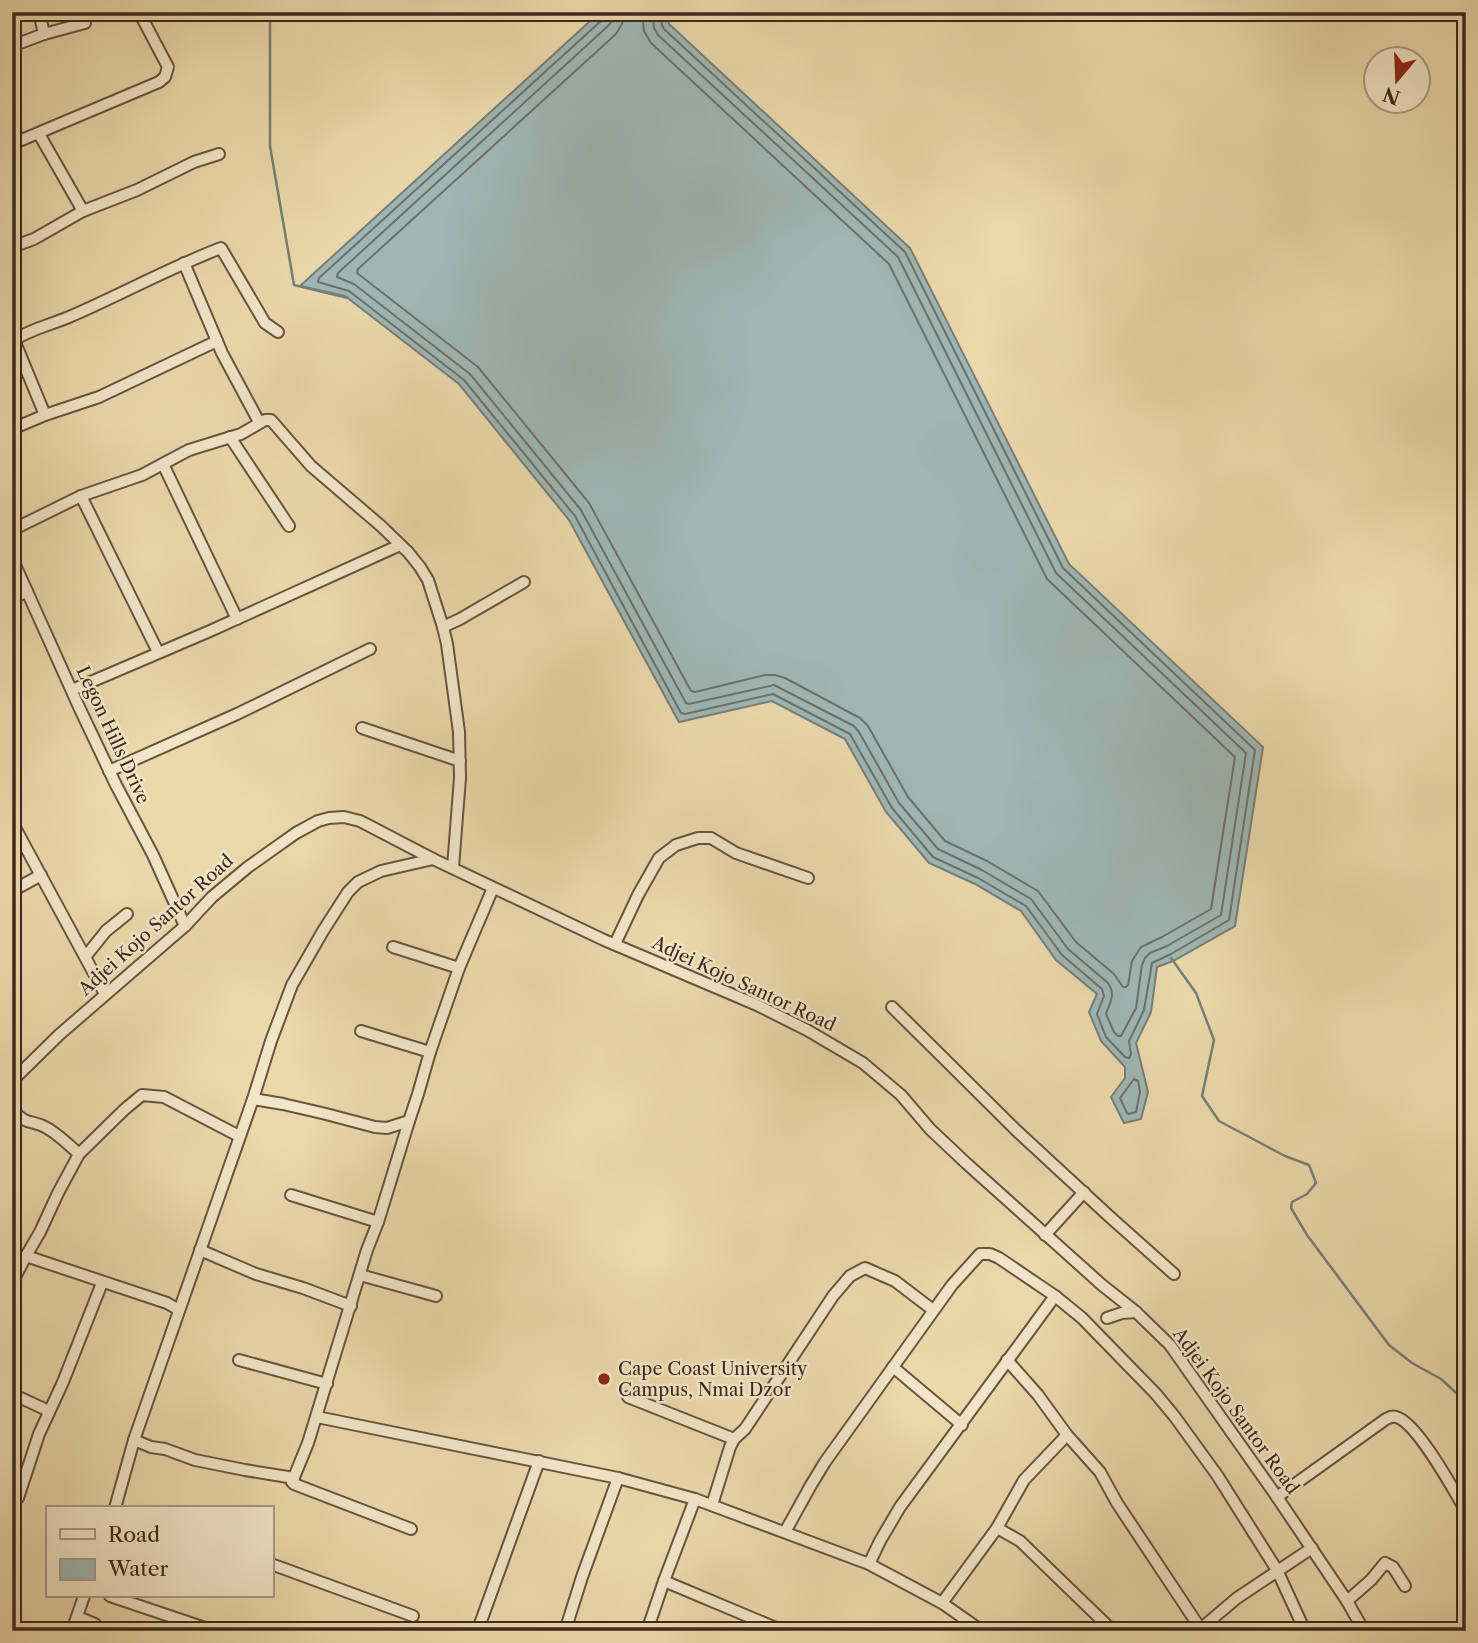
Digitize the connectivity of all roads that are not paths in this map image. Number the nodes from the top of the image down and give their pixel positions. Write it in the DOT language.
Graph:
graph roads {
  1 [pos="39,12"];
  2 [pos="139,12"];
  3 [pos="85,23"];
  4 [pos="44,34"];
  5 [pos="12,46"];
  6 [pos="39,134"];
  7 [pos="12,145"];
  8 [pos="219,154"];
  9 [pos="83,211"];
  10 [pos="12,247"];
  11 [pos="184,263"];
  12 [pos="278,332"];
  13 [pos="13,338"];
  14 [pos="217,341"];
  15 [pos="45,415"];
  16 [pos="259,422"];
  17 [pos="12,429"];
  18 [pos="230,437"];
  19 [pos="163,464"];
  20 [pos="81,496"];
  21 [pos="289,526"];
  22 [pos="12,530"];
  23 [pos="400,545"];
  24 [pos="12,558"];
  25 [pos="524,582"];
  26 [pos="27,591"];
  27 [pos="12,598"];
  28 [pos="237,619"];
  29 [pos="443,627"];
  30 [pos="370,649"];
  31 [pos="159,652"];
  32 [pos="72,690"];
  33 [pos="362,728"];
  34 [pos="460,761"];
  35 [pos="109,771"];
  36 [pos="12,822"];
  37 [pos="433,859"];
  38 [pos="453,867"];
  39 [pos="41,875"];
  40 [pos="808,878"];
  41 [pos="493,888"];
  42 [pos="12,891"];
  43 [pos="127,914"];
  44 [pos="185,926"];
  45 [pos="615,944"];
  46 [pos="393,947"];
  47 [pos="86,956"];
  48 [pos="459,968"];
  49 [pos="105,993"];
  50 [pos="892,1007"];
  51 [pos="361,1031"];
  52 [pos="430,1052"];
  53 [pos="12,1081"];
  54 [pos="253,1099"];
  55 [pos="12,1109"];
  56 [pos="409,1121"];
  57 [pos="239,1136"];
  58 [pos="79,1154"];
  59 [pos="1084,1192"];
  60 [pos="291,1195"];
  61 [pos="378,1222"];
  62 [pos="1045,1235"];
  63 [pos="200,1250"];
  64 [pos="26,1256"];
  65 [pos="1174,1274"];
  66 [pos="360,1275"];
  67 [pos="12,1283"];
  68 [pos="102,1283"];
  69 [pos="436,1296"];
  70 [pos="1055,1296"];
  71 [pos="351,1306"];
  72 [pos="179,1310"];
  73 [pos="933,1310"];
  74 [pos="1136,1312"];
  75 [pos="1107,1318"];
  76 [pos="239,1360"];
  77 [pos="1007,1360"];
  78 [pos="893,1367"];
  79 [pos="327,1384"];
  80 [pos="12,1394"];
  81 [pos="628,1397"];
  82 [pos="50,1411"];
  83 [pos="317,1417"];
  84 [pos="962,1425"];
  85 [pos="1067,1435"];
  86 [pos="134,1440"];
  87 [pos="734,1440"];
  88 [pos="539,1461"];
  89 [pos="293,1478"];
  90 [pos="618,1478"];
  91 [pos="12,1497"];
  92 [pos="1277,1497"];
  93 [pos="695,1499"];
  94 [pos="712,1505"];
  95 [pos="118,1506"];
  96 [pos="1466,1511"];
  97 [pos="411,1528"];
  98 [pos="997,1528"];
  99 [pos="785,1532"];
  100 [pos="1312,1548"];
  101 [pos="869,1564"];
  102 [pos="273,1565"];
  103 [pos="1277,1570"];
  104 [pos="664,1581"];
  105 [pos="1405,1586"];
  106 [pos="83,1598"];
  107 [pos="116,1598"];
  108 [pos="1347,1601"];
  109 [pos="942,1603"];
  110 [pos="78,1616"];
  111 [pos="413,1616"];
  112 [pos="94,1624"];
  113 [pos="480,1624"];
  114 [pos="1199,1630"];
  115 [pos="72,1631"];
  116 [pos="214,1631"];
  117 [pos="565,1631"];
  118 [pos="648,1631"];
  119 [pos="783,1631"];
  120 [pos="982,1631"];
  121 [pos="1113,1631"];
  122 [pos="1305,1631"];
  123 [pos="1364,1631"];
  1 -- 4 [label="street"];
  2 -- 6 [label="street"];
  3 -- 4 [label="street"];
  4 -- 5 [label="street"];
  6 -- 7 [label="street"];
  6 -- 9 [label="street"];
  8 -- 9 [label="street"];
  9 -- 10 [label="street"];
  11 -- 12 [label="street"];
  11 -- 13 [label="street"];
  11 -- 14 [label="street"];
  13 -- 15 [label="street"];
  14 -- 15 [label="street"];
  14 -- 16 [label="street"];
  15 -- 17 [label="street"];
  16 -- 18 [label="street"];
  16 -- 23 [label="street"];
  18 -- 19 [label="street"];
  18 -- 21 [label="street"];
  19 -- 20 [label="street"];
  19 -- 28 [label="street"];
  20 -- 22 [label="street"];
  20 -- 31 [label="street"];
  23 -- 28 [label="street"];
  23 -- 29 [label="street"];
  24 -- 26 [label="street, Legon Hills Drive"];
  25 -- 29 [label="street"];
  26 -- 27 [label="street"];
  26 -- 32 [label="street, Legon Hills Drive"];
  28 -- 31 [label="street"];
  29 -- 34 [label="street"];
  30 -- 35 [label="street"];
  31 -- 32 [label="street"];
  32 -- 35 [label="street, Legon Hills Drive"];
  33 -- 34 [label="street"];
  34 -- 38 [label="street"];
  35 -- 44 [label="street, Legon Hills Drive"];
  36 -- 39 [label="street"];
  37 -- 38 [label="street, Adjei Kojo Santor Road"];
  37 -- 44 [label="street, Adjei Kojo Santor Road"];
  37 -- 54 [label="street"];
  38 -- 41 [label="street, Adjei Kojo Santor Road"];
  39 -- 42 [label="street"];
  39 -- 47 [label="street"];
  40 -- 45 [label="street"];
  41 -- 45 [label="street, Adjei Kojo Santor Road"];
  41 -- 48 [label="street"];
  43 -- 47 [label="street"];
  44 -- 49 [label="street, Adjei Kojo Santor Road"];
  45 -- 62 [label="street, Adjei Kojo Santor Road"];
  46 -- 48 [label="street"];
  47 -- 49 [label="street"];
  48 -- 52 [label="street"];
  49 -- 53 [label="street, Adjei Kojo Santor Road"];
  50 -- 59 [label="street"];
  51 -- 52 [label="street"];
  52 -- 56 [label="street"];
  54 -- 56 [label="street"];
  54 -- 57 [label="street"];
  55 -- 58 [label="street"];
  56 -- 61 [label="street"];
  57 -- 58 [label="street"];
  57 -- 63 [label="street"];
  58 -- 64 [label="street"];
  59 -- 62 [label="street"];
  59 -- 65 [label="street"];
  60 -- 61 [label="street"];
  61 -- 66 [label="street"];
  62 -- 74 [label="street, Adjei Kojo Santor Road"];
  63 -- 71 [label="street"];
  63 -- 72 [label="street"];
  64 -- 67 [label="street"];
  64 -- 68 [label="street"];
  66 -- 69 [label="street"];
  66 -- 71 [label="street"];
  68 -- 72 [label="street"];
  68 -- 82 [label="street"];
  70 -- 73 [label="street"];
  70 -- 77 [label="street"];
  70 -- 103 [label="street"];
  71 -- 79 [label="street"];
  72 -- 86 [label="street"];
  73 -- 78 [label="street"];
  73 -- 87 [label="street"];
  74 -- 75 [label="street"];
  74 -- 92 [label="street, Adjei Kojo Santor Road"];
  76 -- 79 [label="street"];
  77 -- 84 [label="street"];
  77 -- 85 [label="street"];
  78 -- 84 [label="street"];
  78 -- 99 [label="street"];
  79 -- 83 [label="street"];
  80 -- 82 [label="street"];
  81 -- 87 [label="street"];
  82 -- 91 [label="street"];
  83 -- 88 [label="street"];
  83 -- 89 [label="street"];
  84 -- 101 [label="street"];
  85 -- 98 [label="street"];
  85 -- 114 [label="street"];
  86 -- 89 [label="street"];
  86 -- 95 [label="street"];
  87 -- 94 [label="street"];
  88 -- 90 [label="street"];
  88 -- 113 [label="street"];
  89 -- 97 [label="street"];
  90 -- 93 [label="street"];
  90 -- 117 [label="street"];
  92 -- 96 [label="street"];
  92 -- 100 [label="street, Adjei Kojo Santor Road"];
  93 -- 94 [label="street"];
  93 -- 104 [label="street"];
  94 -- 99 [label="street"];
  98 -- 109 [label="street"];
  98 -- 121 [label="street"];
  99 -- 101 [label="street"];
  100 -- 103 [label="street"];
  100 -- 108 [label="street, Adjei Kojo Santor Road"];
  101 -- 109 [label="street"];
  102 -- 111 [label="street"];
  103 -- 114 [label="street"];
  103 -- 122 [label="street"];
  104 -- 118 [label="street"];
  104 -- 119 [label="street"];
  105 -- 108 [label="street"];
  106 -- 110 [label="street"];
  107 -- 116 [label="street"];
  108 -- 123 [label="street, Adjei Kojo Santor Road"];
  109 -- 120 [label="street"];
  110 -- 112 [label="street"];
  110 -- 115 [label="street"];
}
